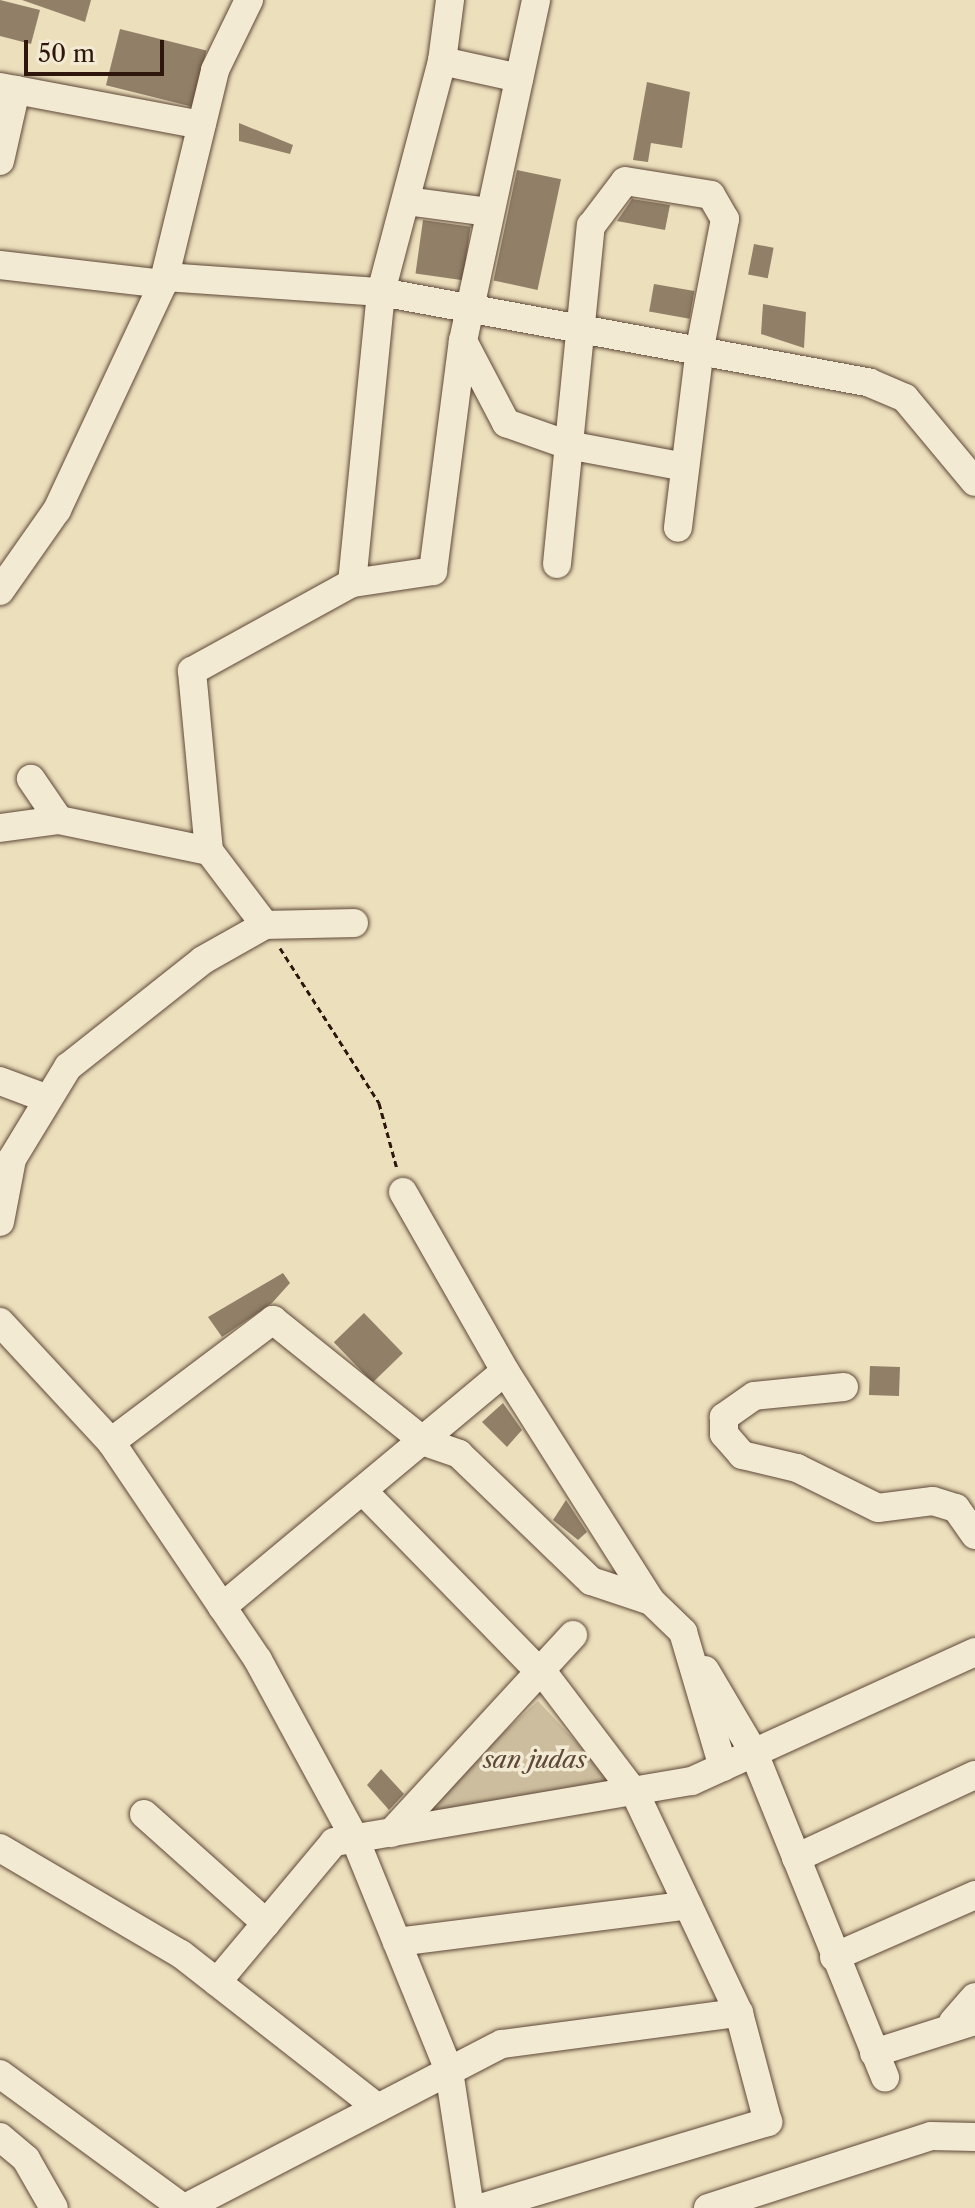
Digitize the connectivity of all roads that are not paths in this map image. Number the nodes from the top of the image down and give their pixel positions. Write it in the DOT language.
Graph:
graph roads {
  1 [pos="249,0"];
  2 [pos="450,0"];
  3 [pos="536,0"];
  4 [pos="442,61"];
  5 [pos="519,78"];
  6 [pos="8,89"];
  7 [pos="201,125"];
  8 [pos="0,161"];
  9 [pos="406,201"];
  10 [pos="489,212"];
  11 [pos="0,265"];
  12 [pos="164,280"];
  13 [pos="381,292"];
  14 [pos="469,307"];
  15 [pos="579,325"];
  16 [pos="463,341"];
  17 [pos="700,348"];
  18 [pos="568,445"];
  19 [pos="685,467"];
  20 [pos="975,482"];
  21 [pos="678,528"];
  22 [pos="557,564"];
  23 [pos="352,583"];
  24 [pos="0,591"];
  25 [pos="31,779"];
  26 [pos="59,820"];
  27 [pos="0,828"];
  28 [pos="209,851"];
  29 [pos="354,923"];
  30 [pos="265,925"];
  31 [pos="0,1081"];
  32 [pos="48,1099"];
  33 [pos="403,1192"];
  34 [pos="0,1222"];
  35 [pos="0,1322"];
  36 [pos="505,1371"];
  37 [pos="844,1387"];
  38 [pos="111,1442"];
  39 [pos="425,1442"];
  40 [pos="363,1491"];
  41 [pos="975,1535"];
  42 [pos="651,1601"];
  43 [pos="222,1607"];
  44 [pos="683,1632"];
  45 [pos="573,1635"];
  46 [pos="975,1652"];
  47 [pos="535,1665"];
  48 [pos="754,1753"];
  49 [pos="723,1767"];
  50 [pos="975,1775"];
  51 [pos="636,1795"];
  52 [pos="144,1814"];
  53 [pos="391,1833"];
  54 [pos="355,1839"];
  55 [pos="0,1848"];
  56 [pos="796,1858"];
  57 [pos="975,1895"];
  58 [pos="688,1905"];
  59 [pos="266,1923"];
  60 [pos="397,1942"];
  61 [pos="834,1957"];
  62 [pos="217,1982"];
  63 [pos="975,1997"];
  64 [pos="739,2013"];
  65 [pos="964,2022"];
  66 [pos="449,2071"];
  67 [pos="0,2074"];
  68 [pos="378,2108"];
  69 [pos="0,2137"];
  70 [pos="975,2137"];
  71 [pos="54,2208"];
  72 [pos="184,2208"];
  73 [pos="470,2208"];
  74 [pos="481,2208"];
  75 [pos="708,2208"];
  1 -- 7 [label="street"];
  2 -- 4 [label="street"];
  3 -- 5 [label="street"];
  4 -- 5 [label="street"];
  4 -- 9 [label="street"];
  5 -- 10 [label="street"];
  6 -- 7 [label="street"];
  6 -- 8 [label="street"];
  7 -- 12 [label="street"];
  9 -- 10 [label="street"];
  9 -- 13 [label="street"];
  10 -- 14 [label="street"];
  11 -- 12 [label="street"];
  12 -- 13 [label="street"];
  12 -- 24 [label="street"];
  13 -- 14 [label="street"];
  13 -- 23 [label="street"];
  14 -- 15 [label="street"];
  14 -- 16 [label="street"];
  15 -- 17 [label="street"];
  15 -- 17 [label="street"];
  15 -- 18 [label="street"];
  16 -- 18 [label="street"];
  16 -- 23 [label="street"];
  17 -- 19 [label="street"];
  17 -- 20 [label="street"];
  18 -- 19 [label="street"];
  18 -- 22 [label="street"];
  19 -- 21 [label="street"];
  23 -- 28 [label="street"];
  25 -- 26 [label="street"];
  26 -- 27 [label="street"];
  26 -- 28 [label="street"];
  28 -- 30 [label="street"];
  29 -- 30 [label="street"];
  30 -- 32 [label="street"];
  31 -- 32 [label="street"];
  32 -- 34 [label="street"];
  33 -- 36 [label="street"];
  35 -- 38 [label="street"];
  36 -- 39 [label="street"];
  36 -- 42 [label="street"];
  37 -- 41 [label="street"];
  38 -- 39 [label="street"];
  38 -- 43 [label="street"];
  39 -- 40 [label="street"];
  39 -- 42 [label="street"];
  40 -- 43 [label="street"];
  40 -- 47 [label="street"];
  42 -- 44 [label="street"];
  43 -- 54 [label="street"];
  44 -- 48 [label="street"];
  44 -- 49 [label="street"];
  45 -- 47 [label="street"];
  46 -- 48 [label="street"];
  47 -- 51 [label="street"];
  47 -- 53 [label="street"];
  48 -- 49 [label="street"];
  48 -- 56 [label="street"];
  49 -- 51 [label="street"];
  50 -- 56 [label="street"];
  51 -- 53 [label="street"];
  51 -- 58 [label="street"];
  52 -- 59 [label="street"];
  53 -- 54 [label="street"];
  54 -- 59 [label="street"];
  54 -- 60 [label="street"];
  55 -- 62 [label="street"];
  56 -- 61 [label="street"];
  57 -- 61 [label="street"];
  58 -- 60 [label="street"];
  58 -- 64 [label="street"];
  59 -- 62 [label="street"];
  60 -- 66 [label="street"];
  61 -- 65 [label="street"];
  62 -- 68 [label="street"];
  63 -- 65 [label="street"];
  64 -- 66 [label="street"];
  64 -- 74 [label="street"];
  66 -- 68 [label="street"];
  66 -- 73 [label="street"];
  67 -- 72 [label="street"];
  68 -- 72 [label="street"];
  69 -- 71 [label="street"];
  70 -- 75 [label="street"];
}
